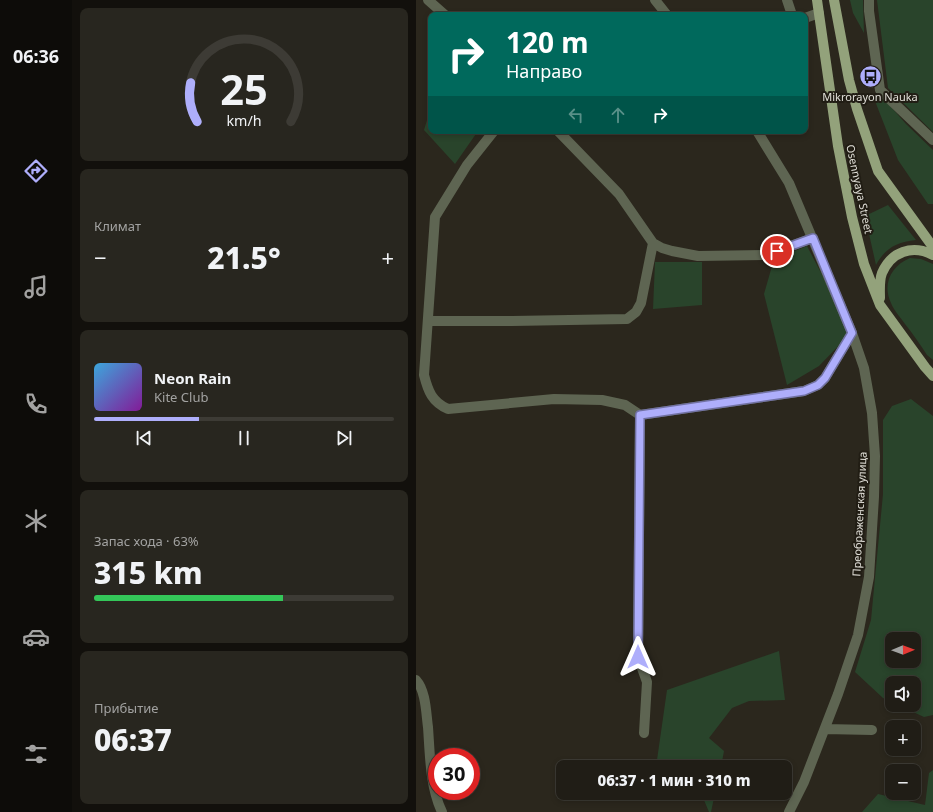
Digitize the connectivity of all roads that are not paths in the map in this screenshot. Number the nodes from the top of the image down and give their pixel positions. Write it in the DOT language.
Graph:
graph roads {
  1 [pos="428,0"];
  2 [pos="655,0"];
  3 [pos="787,0"];
  4 [pos="816,0"];
  5 [pos="834,0"];
  6 [pos="869,0"];
  7 [pos="442,12"];
  8 [pos="665,12"];
  9 [pos="791,12"];
  10 [pos="819,13"];
  11 [pos="808,17"];
  12 [pos="492,134"];
  13 [pos="561,134"];
  14 [pos="759,134"];
  15 [pos="933,140"];
  16 [pos="813,238"];
  17 [pos="653,243"];
  18 [pos="933,247"];
  19 [pos="933,255"];
  20 [pos="880,305"];
  21 [pos="428,321"];
  22 [pos="852,333"];
  23 [pos="929,369"];
  24 [pos="933,376"];
  25 [pos="640,415"];
  26 [pos="416,680"];
  27 [pos="824,729"];
  28 [pos="872,730"];
  29 [pos="644,734"];
  30 [pos="442,812"];
  31 [pos="789,812"];
  1 -- 7 [label="street"];
  2 -- 8 [label="street"];
  3 -- 9 [label="street"];
  4 -- 10 [label="main road, Osennyaya Street"];
  5 -- 18 [label="main road, Osennyaya Street"];
  6 -- 15 [label="street"];
  10 -- 11 [label="street"];
  10 -- 20 [label="main road, Osennyaya Street"];
  12 -- 21 [label="street"];
  13 -- 17 [label="street"];
  14 -- 16 [label="street, Преображенская улица"];
  16 -- 17 [label="street"];
  16 -- 22 [label="street, Преображенская улица"];
  17 -- 21 [label="street"];
  19 -- 20 [label="main road"];
  20 -- 23 [label="main road, Osennyaya Street"];
  21 -- 25 [label="street"];
  22 -- 25 [label="street"];
  22 -- 27 [label="street, Преображенская улица"];
  23 -- 24 [label="main road, Osennyaya Street"];
  25 -- 29 [label="street"];
  26 -- 30 [label="street"];
  27 -- 28 [label="street"];
  27 -- 31 [label="street, Преображенская улица"];
}
